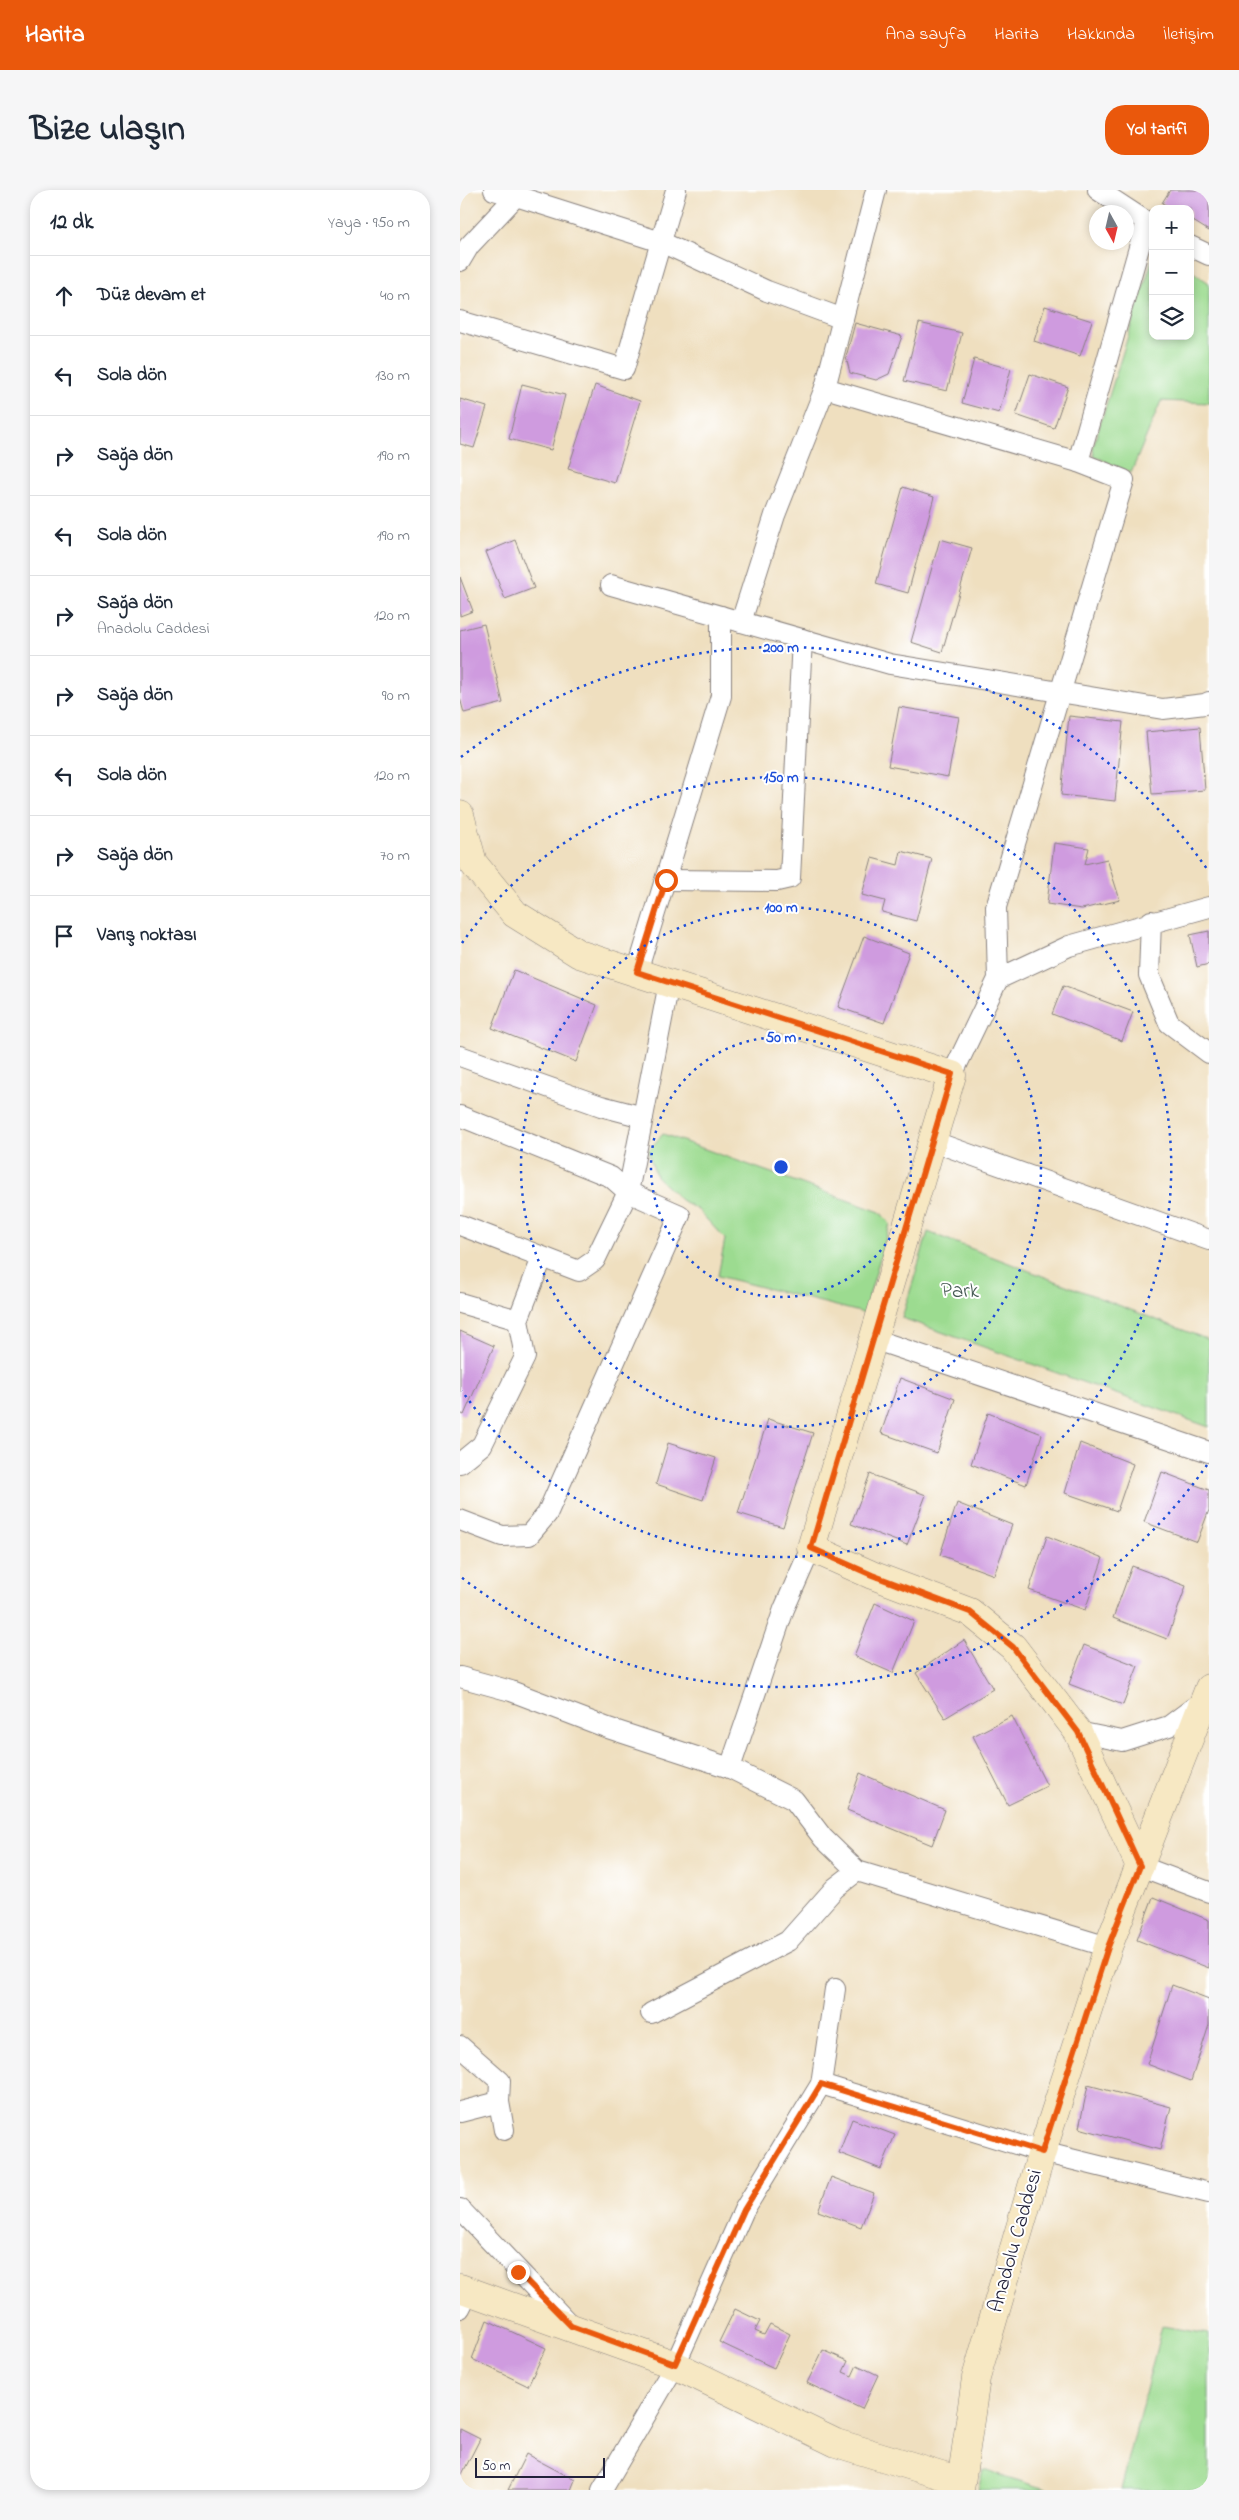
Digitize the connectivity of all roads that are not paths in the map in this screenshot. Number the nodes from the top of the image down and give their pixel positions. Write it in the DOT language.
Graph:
graph roads {
  1 [pos="494,190"];
  2 [pos="676,190"];
  3 [pos="876,190"];
  4 [pos="1098,190"];
  5 [pos="516,196"];
  6 [pos="1149,225"];
  7 [pos="661,242"];
  8 [pos="1194,248"];
  9 [pos="1209,255"];
  10 [pos="460,261"];
  11 [pos="843,319"];
  12 [pos="460,321"];
  13 [pos="825,388"];
  14 [pos="1078,462"];
  15 [pos="612,585"];
  16 [pos="720,616"];
  17 [pos="742,622"];
  18 [pos="802,639"];
  19 [pos="1059,691"];
  20 [pos="1209,702"];
  21 [pos="460,815"];
  22 [pos="666,880"];
  23 [pos="1209,907"];
  24 [pos="1151,921"];
  25 [pos="637,972"];
  26 [pos="998,979"];
  27 [pos="669,983"];
  28 [pos="1209,1052"];
  29 [pos="460,1056"];
  30 [pos="952,1074"];
  31 [pos="460,1116"];
  32 [pos="643,1117"];
  33 [pos="932,1141"];
  34 [pos="628,1192"];
  35 [pos="460,1225"];
  36 [pos="1209,1240"];
  37 [pos="542,1258"];
  38 [pos="460,1303"];
  39 [pos="518,1320"];
  40 [pos="874,1339"];
  41 [pos="1209,1452"];
  42 [pos="460,1463"];
  43 [pos="460,1520"];
  44 [pos="811,1548"];
  45 [pos="460,1677"];
  46 [pos="1206,1694"];
  47 [pos="1078,1732"];
  48 [pos="730,1768"];
  49 [pos="1140,1866"];
  50 [pos="857,1870"];
  51 [pos="1209,1892"];
  52 [pos="1108,1947"];
  53 [pos="835,1989"];
  54 [pos="651,2013"];
  55 [pos="460,2046"];
  56 [pos="821,2084"];
  57 [pos="498,2102"];
  58 [pos="460,2112"];
  59 [pos="504,2130"];
  60 [pos="1042,2152"];
  61 [pos="1209,2193"];
  62 [pos="460,2209"];
  63 [pos="463,2296"];
  64 [pos="571,2326"];
  65 [pos="675,2364"];
  66 [pos="960,2486"];
  67 [pos="602,2490"];
  1 -- 5 [label="street"];
  2 -- 7 [label="street"];
  3 -- 11 [label="street"];
  4 -- 6 [label="street"];
  5 -- 7 [label="street"];
  5 -- 10 [label="street"];
  6 -- 14 [label="street"];
  7 -- 11 [label="street"];
  7 -- 12 [label="street"];
  8 -- 9 [label="street"];
  11 -- 13 [label="street"];
  13 -- 14 [label="street"];
  13 -- 17 [label="street"];
  14 -- 19 [label="street"];
  15 -- 16 [label="street"];
  16 -- 17 [label="street"];
  16 -- 22 [label="street"];
  17 -- 18 [label="street"];
  18 -- 19 [label="street"];
  18 -- 22 [label="street"];
  19 -- 20 [label="street"];
  19 -- 26 [label="street"];
  21 -- 25 [label="street"];
  22 -- 25 [label="street"];
  23 -- 24 [label="street"];
  24 -- 26 [label="street"];
  24 -- 28 [label="street"];
  25 -- 27 [label="street"];
  26 -- 30 [label="street"];
  27 -- 30 [label="street"];
  27 -- 32 [label="street"];
  29 -- 32 [label="street"];
  30 -- 33 [label="street"];
  31 -- 34 [label="street"];
  32 -- 34 [label="street"];
  33 -- 36 [label="street"];
  33 -- 40 [label="street"];
  34 -- 37 [label="street"];
  34 -- 43 [label="street"];
  35 -- 37 [label="street"];
  37 -- 39 [label="street"];
  38 -- 39 [label="street"];
  39 -- 42 [label="street"];
  40 -- 41 [label="street"];
  40 -- 44 [label="street"];
  44 -- 47 [label="street"];
  44 -- 48 [label="street"];
  45 -- 48 [label="street"];
  46 -- 47 [label="street"];
  46 -- 49 [label="street, Anadolu Caddesi"];
  47 -- 49 [label="street"];
  48 -- 50 [label="street"];
  49 -- 51 [label="street"];
  49 -- 52 [label="street, Anadolu Caddesi"];
  50 -- 52 [label="street"];
  50 -- 54 [label="street"];
  52 -- 60 [label="street, Anadolu Caddesi"];
  53 -- 56 [label="street"];
  55 -- 57 [label="street"];
  56 -- 60 [label="street"];
  56 -- 65 [label="street"];
  57 -- 58 [label="street"];
  57 -- 59 [label="street"];
  60 -- 61 [label="street"];
  60 -- 66 [label="street, Anadolu Caddesi"];
  62 -- 64 [label="street"];
  63 -- 64 [label="street"];
  64 -- 65 [label="street"];
  65 -- 66 [label="street"];
  65 -- 67 [label="street"];
}
